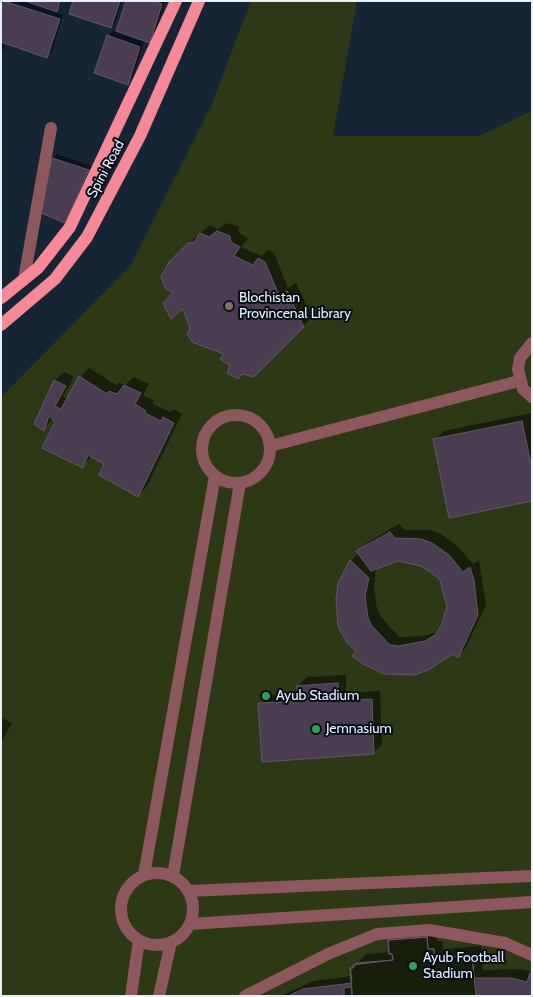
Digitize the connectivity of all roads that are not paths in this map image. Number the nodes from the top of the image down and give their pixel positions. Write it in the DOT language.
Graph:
graph roads {
  1 [pos="176,1"];
  2 [pos="199,1"];
  3 [pos="51,128"];
  4 [pos="24,280"];
  5 [pos="1,298"];
  6 [pos="1,325"];
  7 [pos="532,343"];
  8 [pos="519,381"];
  9 [pos="532,397"];
  10 [pos="270,446"];
  11 [pos="215,476"];
  12 [pos="240,483"];
  13 [pos="144,875"];
  14 [pos="173,876"];
  15 [pos="532,876"];
  16 [pos="188,891"];
  17 [pos="532,902"];
  18 [pos="190,924"];
  19 [pos="139,940"];
  20 [pos="171,942"];
  21 [pos="532,955"];
  22 [pos="131,996"];
  23 [pos="160,996"];
  24 [pos="245,996"];
  1 -- 4 [label="main road, Spini Road"];
  2 -- 6 [label="main road, Spini Road"];
  3 -- 4 [label="street"];
  4 -- 5 [label="main road, Spini Road"];
  7 -- 8 [label="street"];
  8 -- 9 [label="street"];
  8 -- 10 [label="street"];
  10 -- 11 [label="street"];
  10 -- 12 [label="street"];
  11 -- 12 [label="street"];
  11 -- 13 [label="street"];
  12 -- 14 [label="street"];
  13 -- 14 [label="street"];
  13 -- 19 [label="street"];
  14 -- 16 [label="street"];
  15 -- 16 [label="street"];
  16 -- 18 [label="street"];
  17 -- 18 [label="street"];
  18 -- 20 [label="street"];
  19 -- 20 [label="street"];
  19 -- 22 [label="street"];
  20 -- 23 [label="street"];
  21 -- 24 [label="street"];
}
